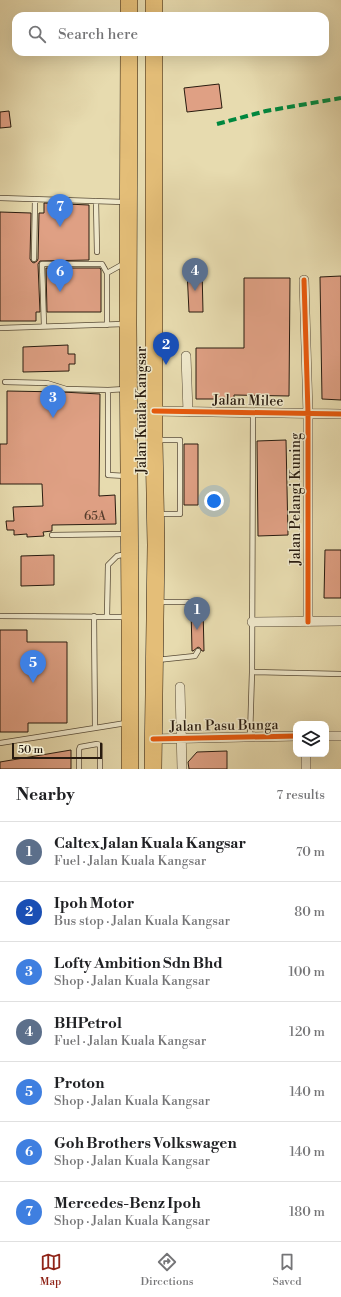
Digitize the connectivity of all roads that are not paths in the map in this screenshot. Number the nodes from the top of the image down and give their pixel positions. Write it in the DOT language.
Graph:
graph roads {
  1 [pos="154,0"];
  2 [pos="154,12"];
  3 [pos="129,56"];
  4 [pos="154,56"];
  5 [pos="0,198"];
  6 [pos="35,199"];
  7 [pos="96,201"];
  8 [pos="128,202"];
  9 [pos="97,252"];
  10 [pos="34,259"];
  11 [pos="128,261"];
  12 [pos="107,273"];
  13 [pos="304,280"];
  14 [pos="128,324"];
  15 [pos="107,325"];
  16 [pos="44,326"];
  17 [pos="0,328"];
  18 [pos="186,356"];
  19 [pos="5,382"];
  20 [pos="128,389"];
  21 [pos="108,390"];
  22 [pos="154,411"];
  23 [pos="188,412"];
  24 [pos="253,413"];
  25 [pos="308,413"];
  26 [pos="341,414"];
  27 [pos="154,440"];
  28 [pos="129,476"];
  29 [pos="154,514"];
  30 [pos="130,534"];
  31 [pos="52,536"];
  32 [pos="130,553"];
  33 [pos="155,602"];
  34 [pos="198,608"];
  35 [pos="0,616"];
  36 [pos="94,616"];
  37 [pos="107,616"];
  38 [pos="130,617"];
  39 [pos="341,621"];
  40 [pos="252,622"];
  41 [pos="308,622"];
  42 [pos="198,651"];
  43 [pos="154,660"];
  44 [pos="252,672"];
  45 [pos="341,674"];
  46 [pos="180,687"];
  47 [pos="130,722"];
  48 [pos="95,728"];
  49 [pos="293,736"];
  50 [pos="329,736"];
  51 [pos="341,736"];
  52 [pos="250,737"];
  53 [pos="153,739"];
  54 [pos="181,739"];
  55 [pos="0,744"];
  56 [pos="306,757"];
  57 [pos="79,769"];
  58 [pos="100,769"];
  59 [pos="130,769"];
  60 [pos="153,769"];
  61 [pos="182,769"];
  62 [pos="306,769"];
  1 -- 2 [label="highway"];
  3 -- 8 [label="highway, Jalan Kuala Kangsar"];
  4 -- 22 [label="highway, Jalan Kuala Kangsar"];
  5 -- 6 [label="lane"];
  6 -- 7 [label="lane"];
  6 -- 10 [label="lane"];
  7 -- 8 [label="lane"];
  7 -- 9 [label="lane"];
  8 -- 11 [label="highway, Jalan Kuala Kangsar"];
  11 -- 12 [label="lane"];
  11 -- 14 [label="highway, Jalan Kuala Kangsar"];
  12 -- 15 [label="lane"];
  12 -- 16 [label="lane"];
  13 -- 25 [label="street, Jalan Pelangi Kuning"];
  14 -- 15 [label="lane"];
  14 -- 20 [label="highway, Jalan Kuala Kangsar"];
  15 -- 16 [label="lane"];
  16 -- 17 [label="lane"];
  18 -- 23 [label="street"];
  19 -- 21 [label="lane"];
  20 -- 21 [label="lane"];
  20 -- 28 [label="highway, Jalan Kuala Kangsar"];
  21 -- 28 [label="lane"];
  22 -- 23 [label="street, Jalan Milee"];
  22 -- 27 [label="highway, Jalan Kuala Kangsar"];
  23 -- 24 [label="street, Jalan Milee"];
  24 -- 25 [label="street, Jalan Milee"];
  24 -- 40 [label="lane"];
  25 -- 26 [label="street, Jalan Milee"];
  25 -- 41 [label="street, Jalan Pelangi Kuning"];
  27 -- 29 [label="highway, Jalan Kuala Kangsar"];
  27 -- 29 [label="lane"];
  28 -- 30 [label="highway, Jalan Kuala Kangsar"];
  29 -- 33 [label="highway, Jalan Kuala Kangsar"];
  30 -- 31 [label="lane"];
  30 -- 32 [label="highway, Jalan Kuala Kangsar"];
  32 -- 37 [label="lane"];
  32 -- 38 [label="highway, Jalan Kuala Kangsar"];
  33 -- 34 [label="lane"];
  33 -- 43 [label="highway, Jalan Kuala Kangsar"];
  35 -- 36 [label="lane"];
  36 -- 37 [label="lane"];
  36 -- 48 [label="lane"];
  37 -- 38 [label="lane"];
  38 -- 47 [label="highway, Jalan Kuala Kangsar"];
  39 -- 41 [label="street"];
  40 -- 41 [label="street"];
  40 -- 44 [label="lane"];
  42 -- 43 [label="lane"];
  43 -- 53 [label="highway, Jalan Kuala Kangsar"];
  44 -- 45 [label="lane"];
  44 -- 52 [label="lane"];
  46 -- 54 [label="street"];
  47 -- 48 [label="lane"];
  47 -- 59 [label="highway, Jalan Kuala Kangsar"];
  48 -- 55 [label="lane"];
  49 -- 52 [label="street, Jalan Pasu Bunga"];
  50 -- 51 [label="street"];
  52 -- 54 [label="street, Jalan Pasu Bunga"];
  53 -- 54 [label="street, Jalan Pasu Bunga"];
  53 -- 60 [label="highway, Jalan Kuala Kangsar"];
  54 -- 61 [label="street"];
  56 -- 62 [label="street"];
  57 -- 58 [label="lane"];
}
